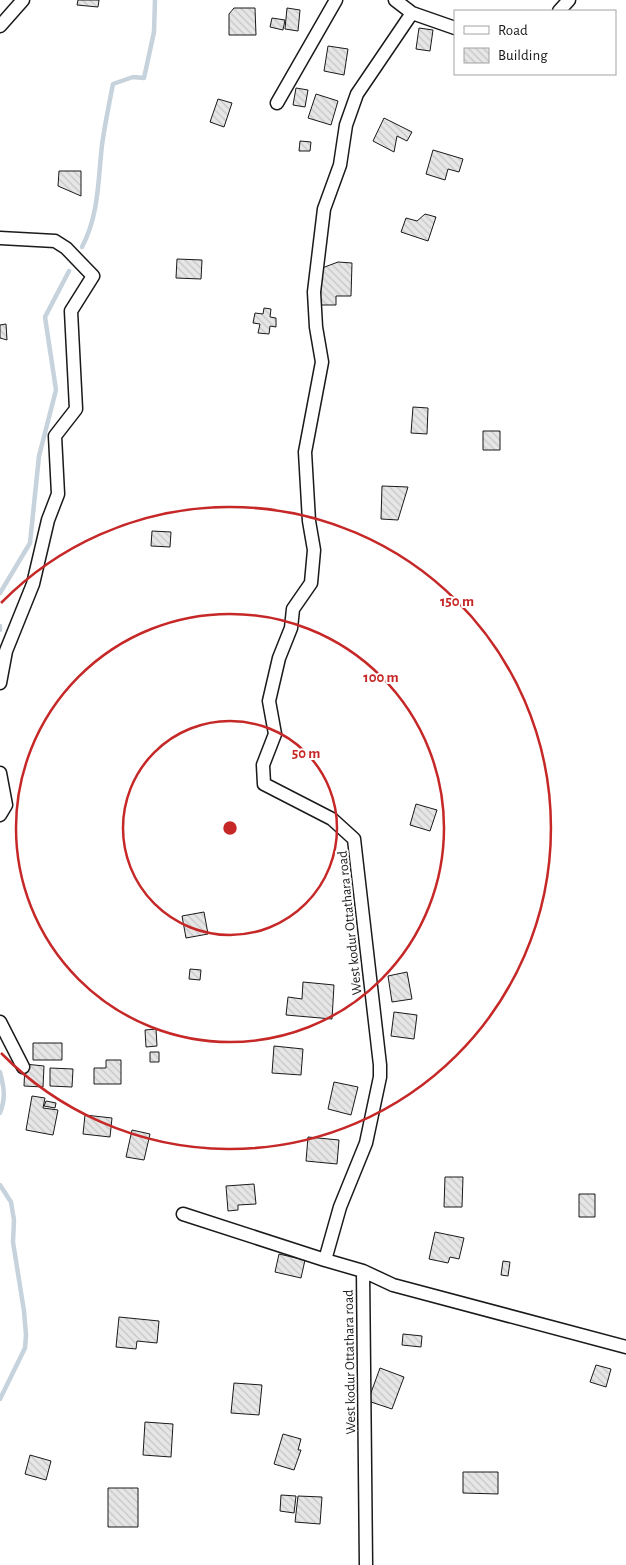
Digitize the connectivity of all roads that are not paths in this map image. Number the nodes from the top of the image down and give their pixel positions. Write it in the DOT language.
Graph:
graph roads {
  1 [pos="23,0"];
  2 [pos="336,0"];
  3 [pos="395,0"];
  4 [pos="569,0"];
  5 [pos="560,10"];
  6 [pos="412,13"];
  7 [pos="0,26"];
  8 [pos="454,28"];
  9 [pos="277,103"];
  10 [pos="0,238"];
  11 [pos="0,683"];
  12 [pos="0,773"];
  13 [pos="0,816"];
  14 [pos="0,1022"];
  15 [pos="23,1067"];
  16 [pos="184,1214"];
  17 [pos="325,1260"];
  18 [pos="363,1271"];
  19 [pos="626,1348"];
  20 [pos="366,1565"];
  1 -- 7 [label="street"];
  2 -- 9 [label="street"];
  3 -- 6 [label="street"];
  4 -- 5 [label="street"];
  6 -- 8 [label="street"];
  6 -- 17 [label="street, West kodur Ottathara road"];
  10 -- 11 [label="street"];
  12 -- 13 [label="street"];
  14 -- 15 [label="street"];
  16 -- 17 [label="street"];
  17 -- 18 [label="street, West kodur Ottathara road"];
  18 -- 19 [label="street"];
  18 -- 20 [label="street, West kodur Ottathara road"];
}
